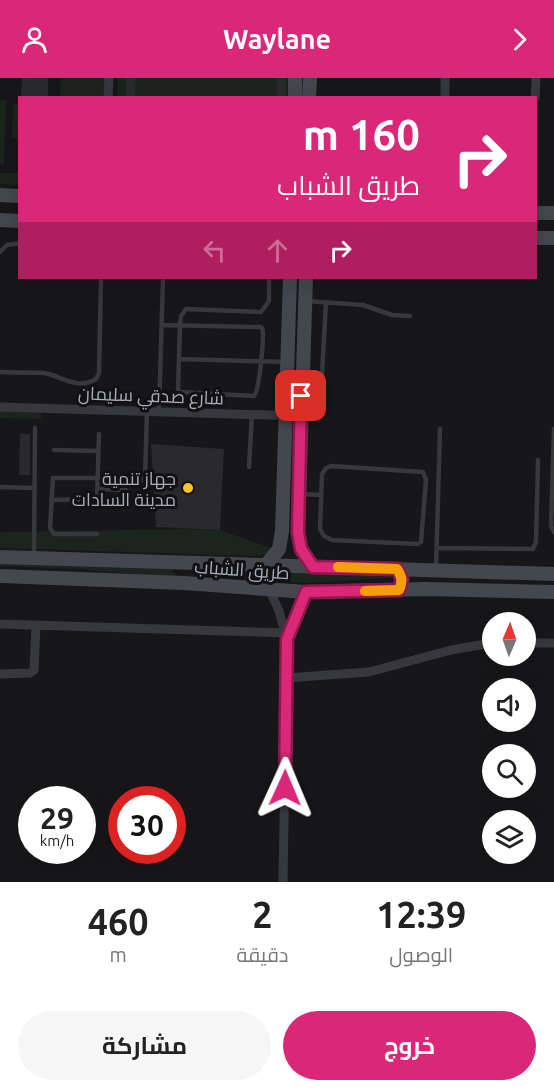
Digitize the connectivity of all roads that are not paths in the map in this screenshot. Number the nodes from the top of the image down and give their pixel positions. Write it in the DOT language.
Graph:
graph roads {
  1 [pos="109,78"];
  2 [pos="295,78"];
  3 [pos="310,78"];
  4 [pos="445,78"];
  5 [pos="536,78"];
  6 [pos="108,96"];
  7 [pos="295,96"];
  8 [pos="309,96"];
  9 [pos="445,96"];
  10 [pos="535,96"];
  11 [pos="0,195"];
  12 [pos="18,196"];
  13 [pos="537,213"];
  14 [pos="554,213"];
  15 [pos="0,220"];
  16 [pos="18,221"];
  17 [pos="537,238"];
  18 [pos="554,238"];
  19 [pos="18,243"];
  20 [pos="0,252"];
  21 [pos="101,279"];
  22 [pos="163,279"];
  23 [pos="269,279"];
  24 [pos="290,279"];
  25 [pos="306,279"];
  26 [pos="305,301"];
  27 [pos="326,302"];
  28 [pos="410,316"];
  29 [pos="162,325"];
  30 [pos="180,325"];
  31 [pos="302,353"];
  32 [pos="287,357"];
  33 [pos="179,358"];
  34 [pos="260,361"];
  35 [pos="0,372"];
  36 [pos="301,396"];
  37 [pos="0,407"];
  38 [pos="147,411"];
  39 [pos="159,412"];
  40 [pos="252,414"];
  41 [pos="286,415"];
  42 [pos="300,416"];
  43 [pos="35,428"];
  44 [pos="440,429"];
  45 [pos="554,429"];
  46 [pos="99,434"];
  47 [pos="54,450"];
  48 [pos="99,451"];
  49 [pos="538,460"];
  50 [pos="249,467"];
  51 [pos="99,478"];
  52 [pos="0,487"];
  53 [pos="35,488"];
  54 [pos="99,489"];
  55 [pos="124,490"];
  56 [pos="298,494"];
  57 [pos="321,495"];
  58 [pos="51,500"];
  59 [pos="124,502"];
  60 [pos="282,531"];
  61 [pos="298,532"];
  62 [pos="554,532"];
  63 [pos="97,534"];
  64 [pos="436,548"];
  65 [pos="0,557"];
  66 [pos="34,558"];
  67 [pos="185,563"];
  68 [pos="266,565"];
  69 [pos="313,567"];
  70 [pos="397,569"];
  71 [pos="436,570"];
  72 [pos="554,574"];
  73 [pos="0,576"];
  74 [pos="184,583"];
  75 [pos="399,590"];
  76 [pos="270,591"];
  77 [pos="306,592"];
  78 [pos="554,592"];
  79 [pos="0,624"];
  80 [pos="36,625"];
  81 [pos="287,635"];
  82 [pos="536,643"];
  83 [pos="554,643"];
  84 [pos="482,645"];
  85 [pos="0,674"];
  86 [pos="286,678"];
  87 [pos="283,882"];
  1 -- 6 [label="street"];
  2 -- 7 [label="main road"];
  3 -- 8 [label="main road"];
  4 -- 9 [label="street"];
  5 -- 10 [label="street"];
  11 -- 12 [label="main road"];
  13 -- 14 [label="main road"];
  15 -- 16 [label="main road"];
  17 -- 18 [label="main road"];
  19 -- 20 [label="lane"];
  21 -- 35 [label="lane"];
  22 -- 29 [label="lane"];
  23 -- 30 [label="lane"];
  24 -- 32 [label="main road"];
  25 -- 26 [label="main road"];
  26 -- 27 [label="lane"];
  26 -- 31 [label="main road"];
  27 -- 28 [label="lane"];
  27 -- 36 [label="lane"];
  29 -- 30 [label="lane"];
  29 -- 39 [label="lane"];
  30 -- 33 [label="lane"];
  30 -- 34 [label="lane"];
  31 -- 32 [label="main road"];
  31 -- 36 [label="main road"];
  32 -- 34 [label="lane"];
  32 -- 41 [label="main road"];
  33 -- 34 [label="lane"];
  33 -- 34 [label="lane"];
  36 -- 42 [label="main road"];
  37 -- 38 [label="street, شارع صدقي سليمان"];
  38 -- 39 [label="street, شارع صدقي سليمان"];
  38 -- 55 [label="lane"];
  39 -- 40 [label="street, شارع صدقي سليمان"];
  40 -- 41 [label="street, شارع صدقي سليمان"];
  40 -- 50 [label="lane"];
  41 -- 42 [label="street, شارع صدقي سليمان"];
  41 -- 60 [label="main road"];
  42 -- 56 [label="main road"];
  43 -- 53 [label="lane"];
  44 -- 64 [label="lane"];
  45 -- 62 [label="lane"];
  46 -- 48 [label="lane"];
  47 -- 48 [label="lane"];
  48 -- 51 [label="lane"];
  49 -- 64 [label="lane"];
  51 -- 54 [label="lane"];
  51 -- 58 [label="lane"];
  52 -- 53 [label="lane"];
  53 -- 66 [label="lane"];
  54 -- 55 [label="lane"];
  54 -- 58 [label="lane"];
  55 -- 59 [label="lane"];
  56 -- 57 [label="lane"];
  56 -- 61 [label="main road"];
  57 -- 57 [label="lane"];
  58 -- 63 [label="lane"];
  60 -- 61 [label="main road"];
  60 -- 68 [label="main road"];
  61 -- 69 [label="main road"];
  64 -- 71 [label="lane"];
  65 -- 66 [label="main road, طريق الشباب"];
  66 -- 67 [label="main road, طريق الشباب"];
  67 -- 68 [label="main road, طريق الشباب"];
  67 -- 74 [label="main road"];
  68 -- 69 [label="main road, طريق الشباب"];
  69 -- 70 [label="main road, طريق الشباب"];
  70 -- 71 [label="main road, طريق الشباب"];
  70 -- 75 [label="main road"];
  71 -- 72 [label="main road, طريق الشباب"];
  73 -- 74 [label="main road, طريق الشباب"];
  74 -- 76 [label="main road, طريق الشباب"];
  75 -- 77 [label="main road, طريق الشباب"];
  75 -- 78 [label="main road, طريق الشباب"];
  76 -- 77 [label="main road, طريق الشباب"];
  76 -- 81 [label="street"];
  77 -- 81 [label="street"];
  79 -- 80 [label="street"];
  80 -- 81 [label="street"];
  80 -- 85 [label="street"];
  81 -- 86 [label="street"];
  82 -- 83 [label="street"];
  84 -- 86 [label="street"];
  86 -- 87 [label="street"];
}
